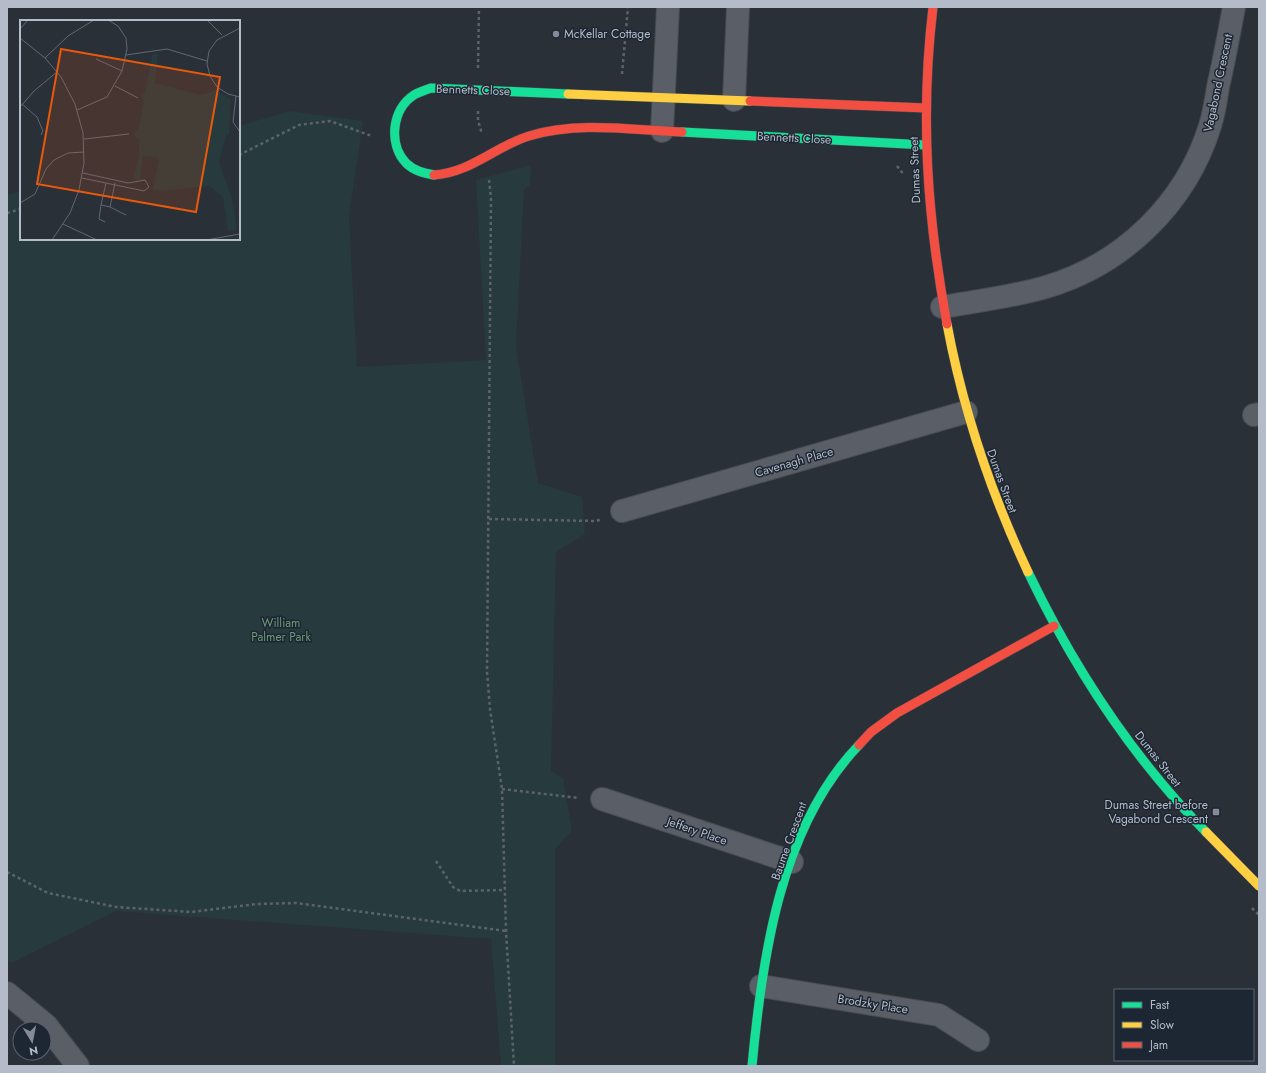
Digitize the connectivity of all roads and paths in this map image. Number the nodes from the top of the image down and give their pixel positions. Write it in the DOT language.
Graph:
graph roads {
  1 [pos="479,7"];
  2 [pos="628,7"];
  3 [pos="668,7"];
  4 [pos="738,7"];
  5 [pos="933,7"];
  6 [pos="1234,7"];
  7 [pos="622,76"];
  8 [pos="478,90"];
  9 [pos="664,98"];
  10 [pos="734,100"];
  11 [pos="926,108"];
  12 [pos="662,131"];
  13 [pos="395,137"];
  14 [pos="926,145"];
  15 [pos="240,154"];
  16 [pos="487,156"];
  17 [pos="20,209"];
  18 [pos="7,213"];
  19 [pos="942,307"];
  20 [pos="966,412"];
  21 [pos="622,511"];
  22 [pos="489,519"];
  23 [pos="1054,626"];
  24 [pos="502,789"];
  25 [pos="602,799"];
  26 [pos="436,861"];
  27 [pos="792,862"];
  28 [pos="7,872"];
  29 [pos="1259,886"];
  30 [pos="505,890"];
  31 [pos="1248,905"];
  32 [pos="1259,915"];
  33 [pos="506,931"];
  34 [pos="761,986"];
  35 [pos="7,993"];
  36 [pos="978,1040"];
  37 [pos="78,1066"];
  38 [pos="514,1066"];
  39 [pos="752,1066"];
  1 -- 8 [label="path"];
  2 -- 7 [label="path"];
  3 -- 9 [label="street"];
  4 -- 10 [label="street"];
  5 -- 11 [label="street, Dumas Street"];
  6 -- 19 [label="street, Vagabond Crescent"];
  8 -- 9 [label="street, Bennetts Close"];
  8 -- 13 [label="street, Bennetts Close"];
  8 -- 16 [label="path"];
  9 -- 10 [label="street, Bennetts Close"];
  9 -- 12 [label="street"];
  10 -- 11 [label="street, Bennetts Close"];
  11 -- 14 [label="street, Dumas Street"];
  12 -- 14 [label="street, Bennetts Close"];
  12 -- 16 [label="street, Bennetts Close"];
  13 -- 15 [label="path"];
  13 -- 16 [label="street, Bennetts Close"];
  14 -- 19 [label="street, Dumas Street"];
  16 -- 22 [label="path"];
  17 -- 18 [label="path"];
  19 -- 20 [label="street, Dumas Street"];
  20 -- 21 [label="street, Cavenagh Place"];
  20 -- 23 [label="street, Dumas Street"];
  21 -- 22 [label="path"];
  22 -- 24 [label="path"];
  23 -- 27 [label="street, Baume Crescent"];
  23 -- 29 [label="street, Dumas Street"];
  24 -- 25 [label="path"];
  24 -- 30 [label="path"];
  25 -- 27 [label="street, Jeffery Place"];
  26 -- 30 [label="path"];
  27 -- 34 [label="street, Baume Crescent"];
  28 -- 33 [label="path"];
  30 -- 33 [label="path"];
  31 -- 32 [label="path"];
  33 -- 38 [label="path"];
  34 -- 36 [label="street, Brodzky Place"];
  34 -- 39 [label="street, Baume Crescent"];
  35 -- 37 [label="street"];
}
